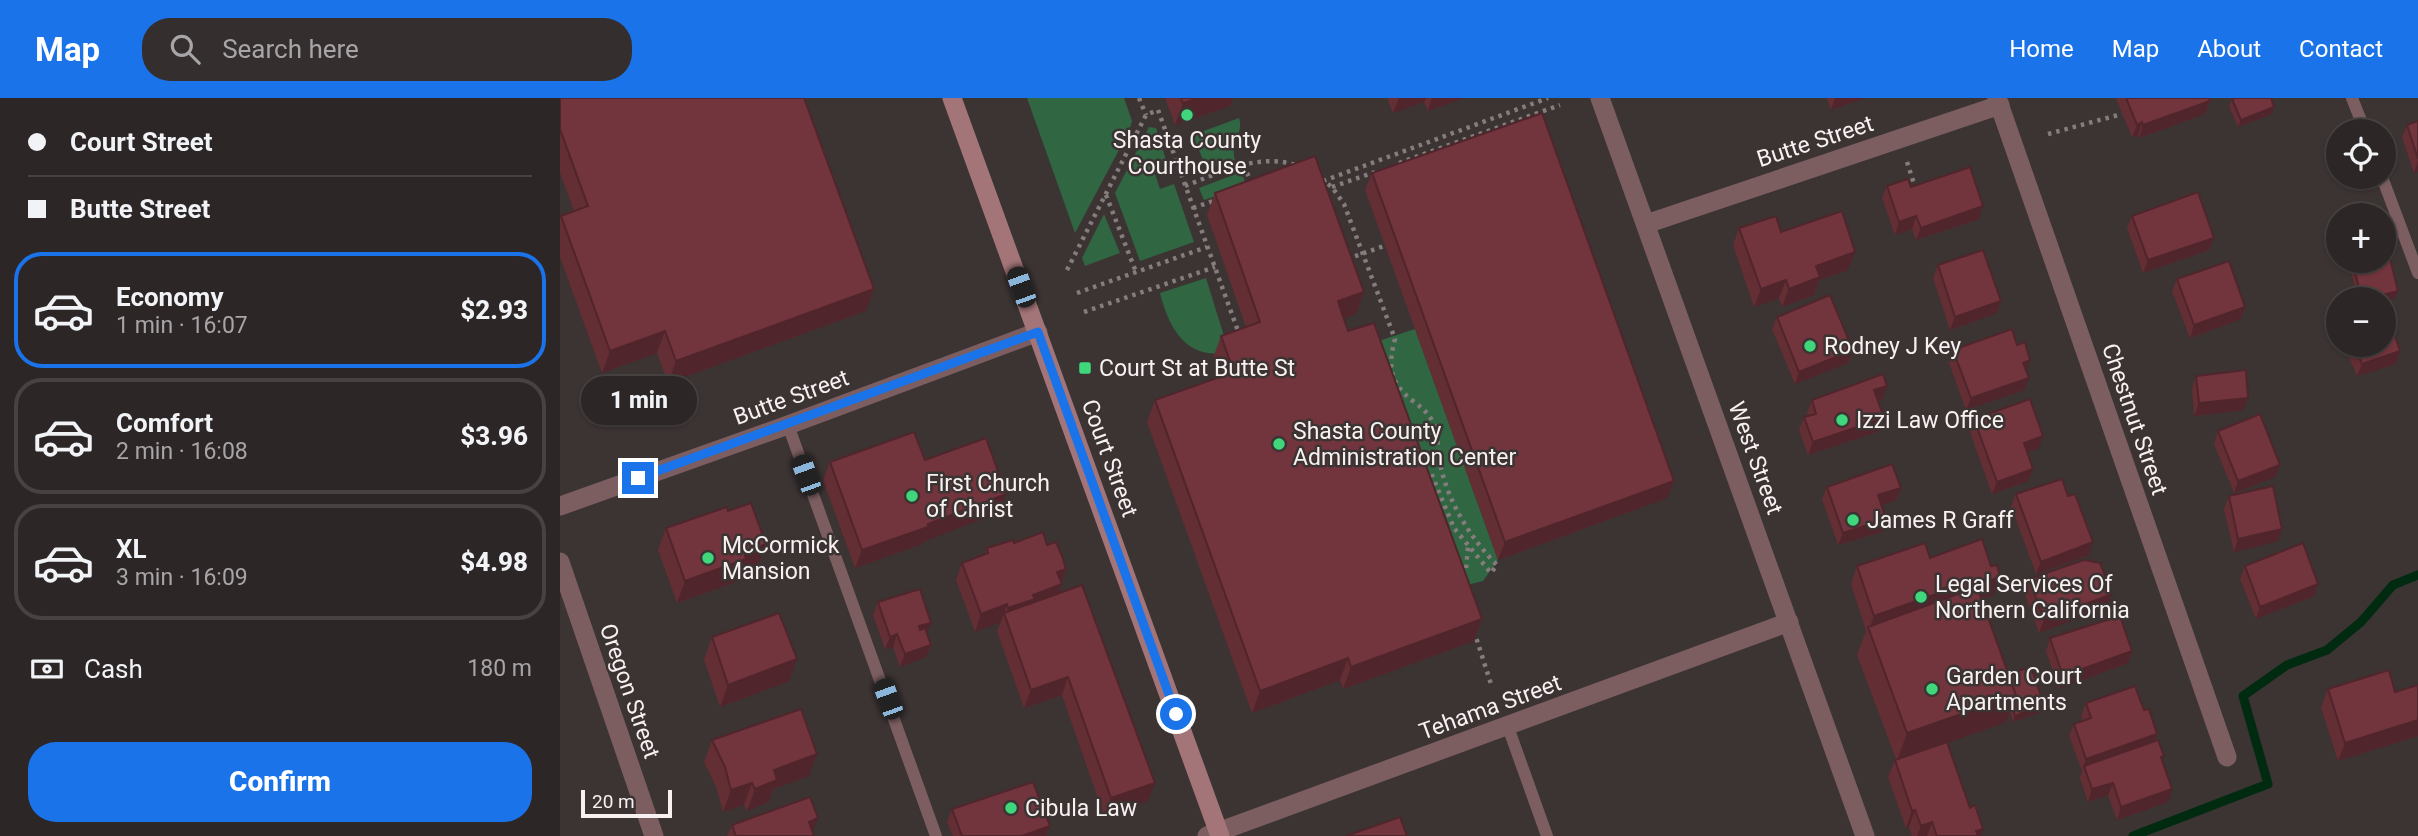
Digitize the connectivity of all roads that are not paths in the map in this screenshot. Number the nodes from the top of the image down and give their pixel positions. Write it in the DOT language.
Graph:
graph roads {
  1 [pos="952,98"];
  2 [pos="1600,98"];
  3 [pos="2352,98"];
  4 [pos="1998,102"];
  5 [pos="2360,119"];
  6 [pos="2387,189"];
  7 [pos="1646,224"];
  8 [pos="2418,272"];
  9 [pos="1038,332"];
  10 [pos="788,425"];
  11 [pos="560,506"];
  12 [pos="560,562"];
  13 [pos="1789,622"];
  14 [pos="1508,727"];
  15 [pos="2227,757"];
  16 [pos="1215,834"];
  17 [pos="654,836"];
  18 [pos="936,836"];
  19 [pos="1548,836"];
  20 [pos="1865,836"];
  1 -- 9 [label="main road, Court Street"];
  2 -- 7 [label="street, West Street"];
  3 -- 5 [label="lane"];
  4 -- 7 [label="street, Butte Street"];
  4 -- 15 [label="street, Chestnut Street"];
  6 -- 8 [label="lane"];
  7 -- 13 [label="street, West Street"];
  9 -- 10 [label="street, Butte Street"];
  9 -- 16 [label="main road, Court Street"];
  10 -- 11 [label="street, Butte Street"];
  10 -- 18 [label="lane"];
  12 -- 17 [label="street, Oregon Street"];
  13 -- 14 [label="street, Tehama Street"];
  13 -- 20 [label="street, West Street"];
  14 -- 16 [label="street, Tehama Street"];
  14 -- 19 [label="lane"];
}
